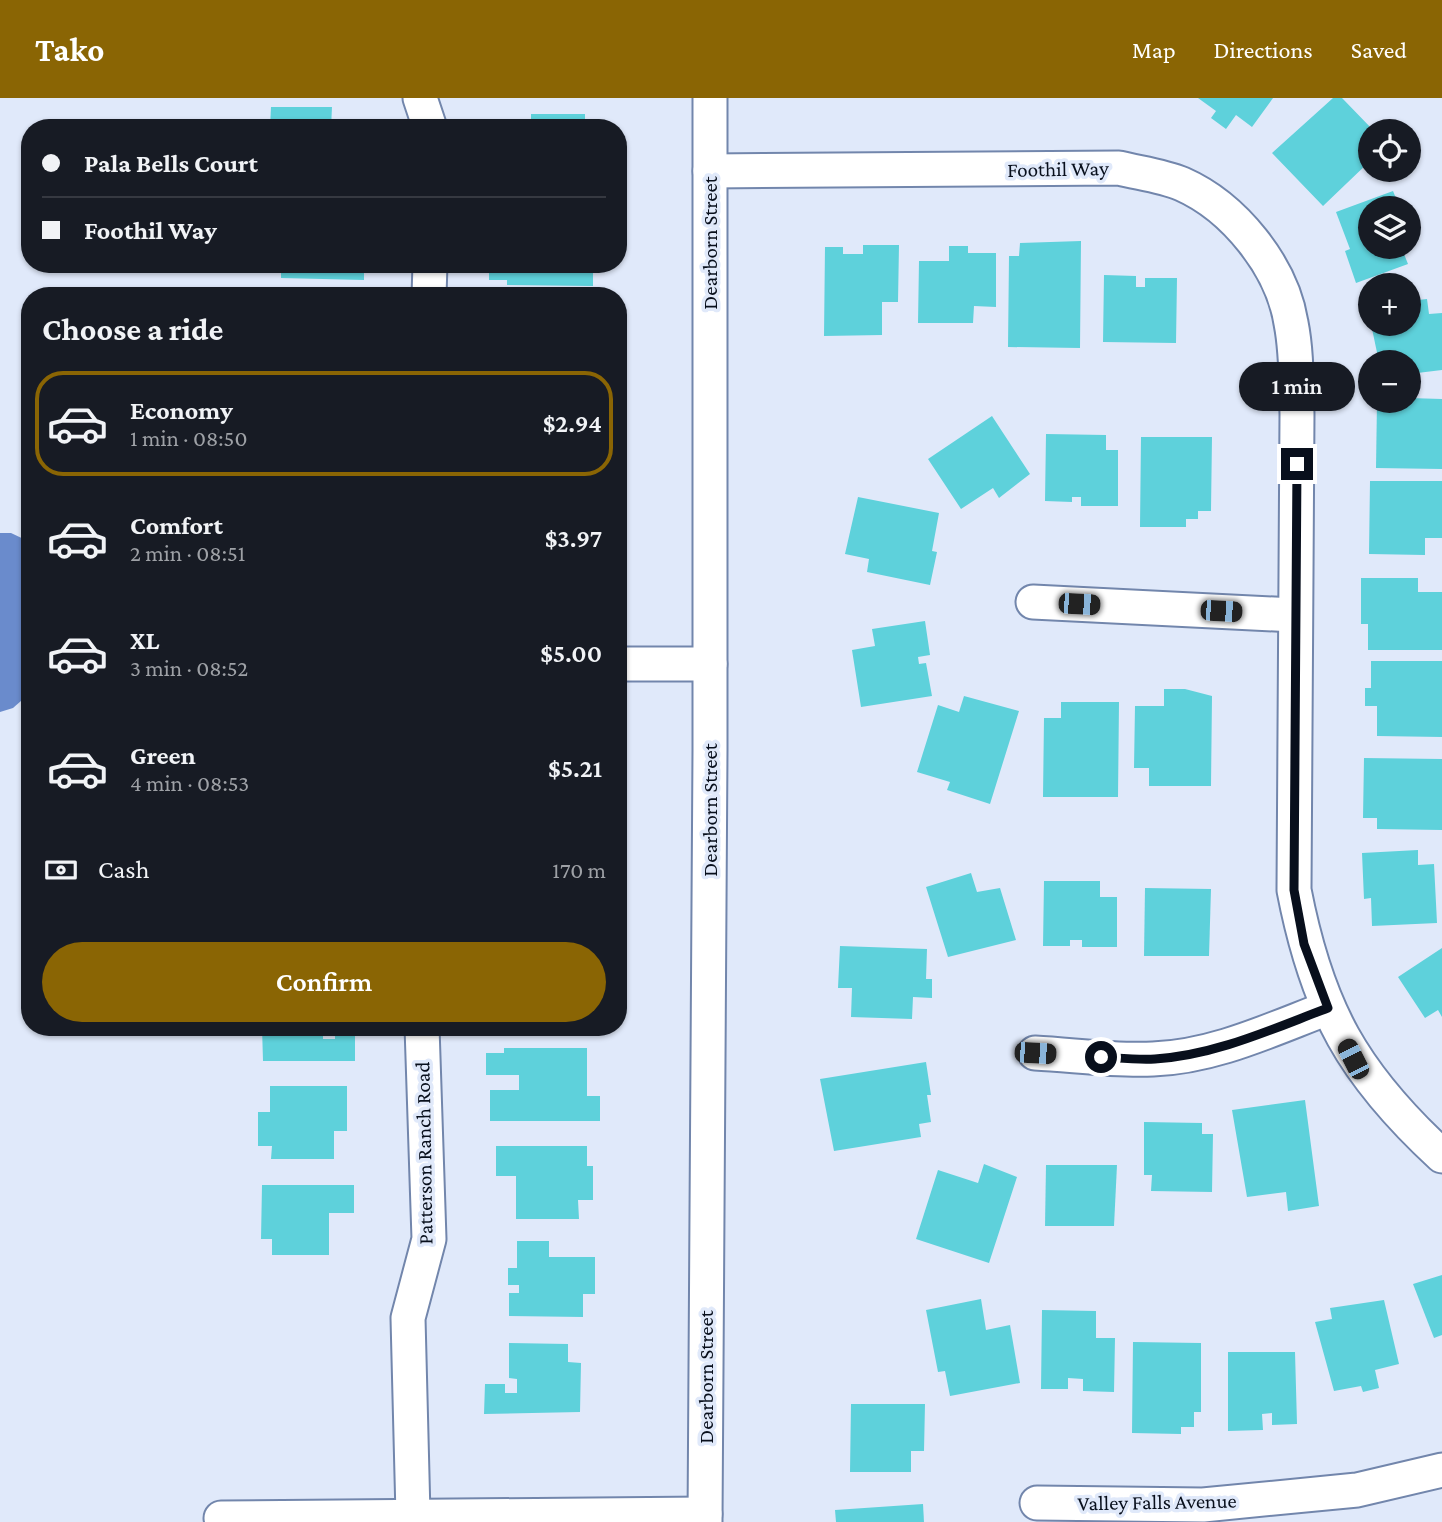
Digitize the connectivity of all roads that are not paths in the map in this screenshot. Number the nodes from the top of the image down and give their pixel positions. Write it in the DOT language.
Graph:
graph roads {
  1 [pos="421,98"];
  2 [pos="710,98"];
  3 [pos="427,119"];
  4 [pos="710,171"];
  5 [pos="1033,602"];
  6 [pos="1294,615"];
  7 [pos="627,664"];
  8 [pos="710,664"];
  9 [pos="1328,1008"];
  10 [pos="422,1036"];
  11 [pos="1035,1053"];
  12 [pos="1442,1156"];
  13 [pos="1442,1470"];
  14 [pos="1037,1503"];
  15 [pos="414,1516"];
  16 [pos="221,1517"];
  17 [pos="705,1518"];
  1 -- 3 [label="street"];
  2 -- 4 [label="street, Dearborn Street"];
  4 -- 6 [label="street, Foothil Way"];
  4 -- 8 [label="street, Dearborn Street"];
  5 -- 6 [label="street"];
  6 -- 9 [label="street, Foothil Way"];
  7 -- 8 [label="street"];
  8 -- 17 [label="street, Dearborn Street"];
  9 -- 11 [label="street"];
  9 -- 12 [label="street, Foothil Way"];
  10 -- 15 [label="street, Patterson Ranch Road"];
  13 -- 14 [label="street, Valley Falls Avenue"];
  15 -- 16 [label="street"];
  15 -- 17 [label="street"];
}
